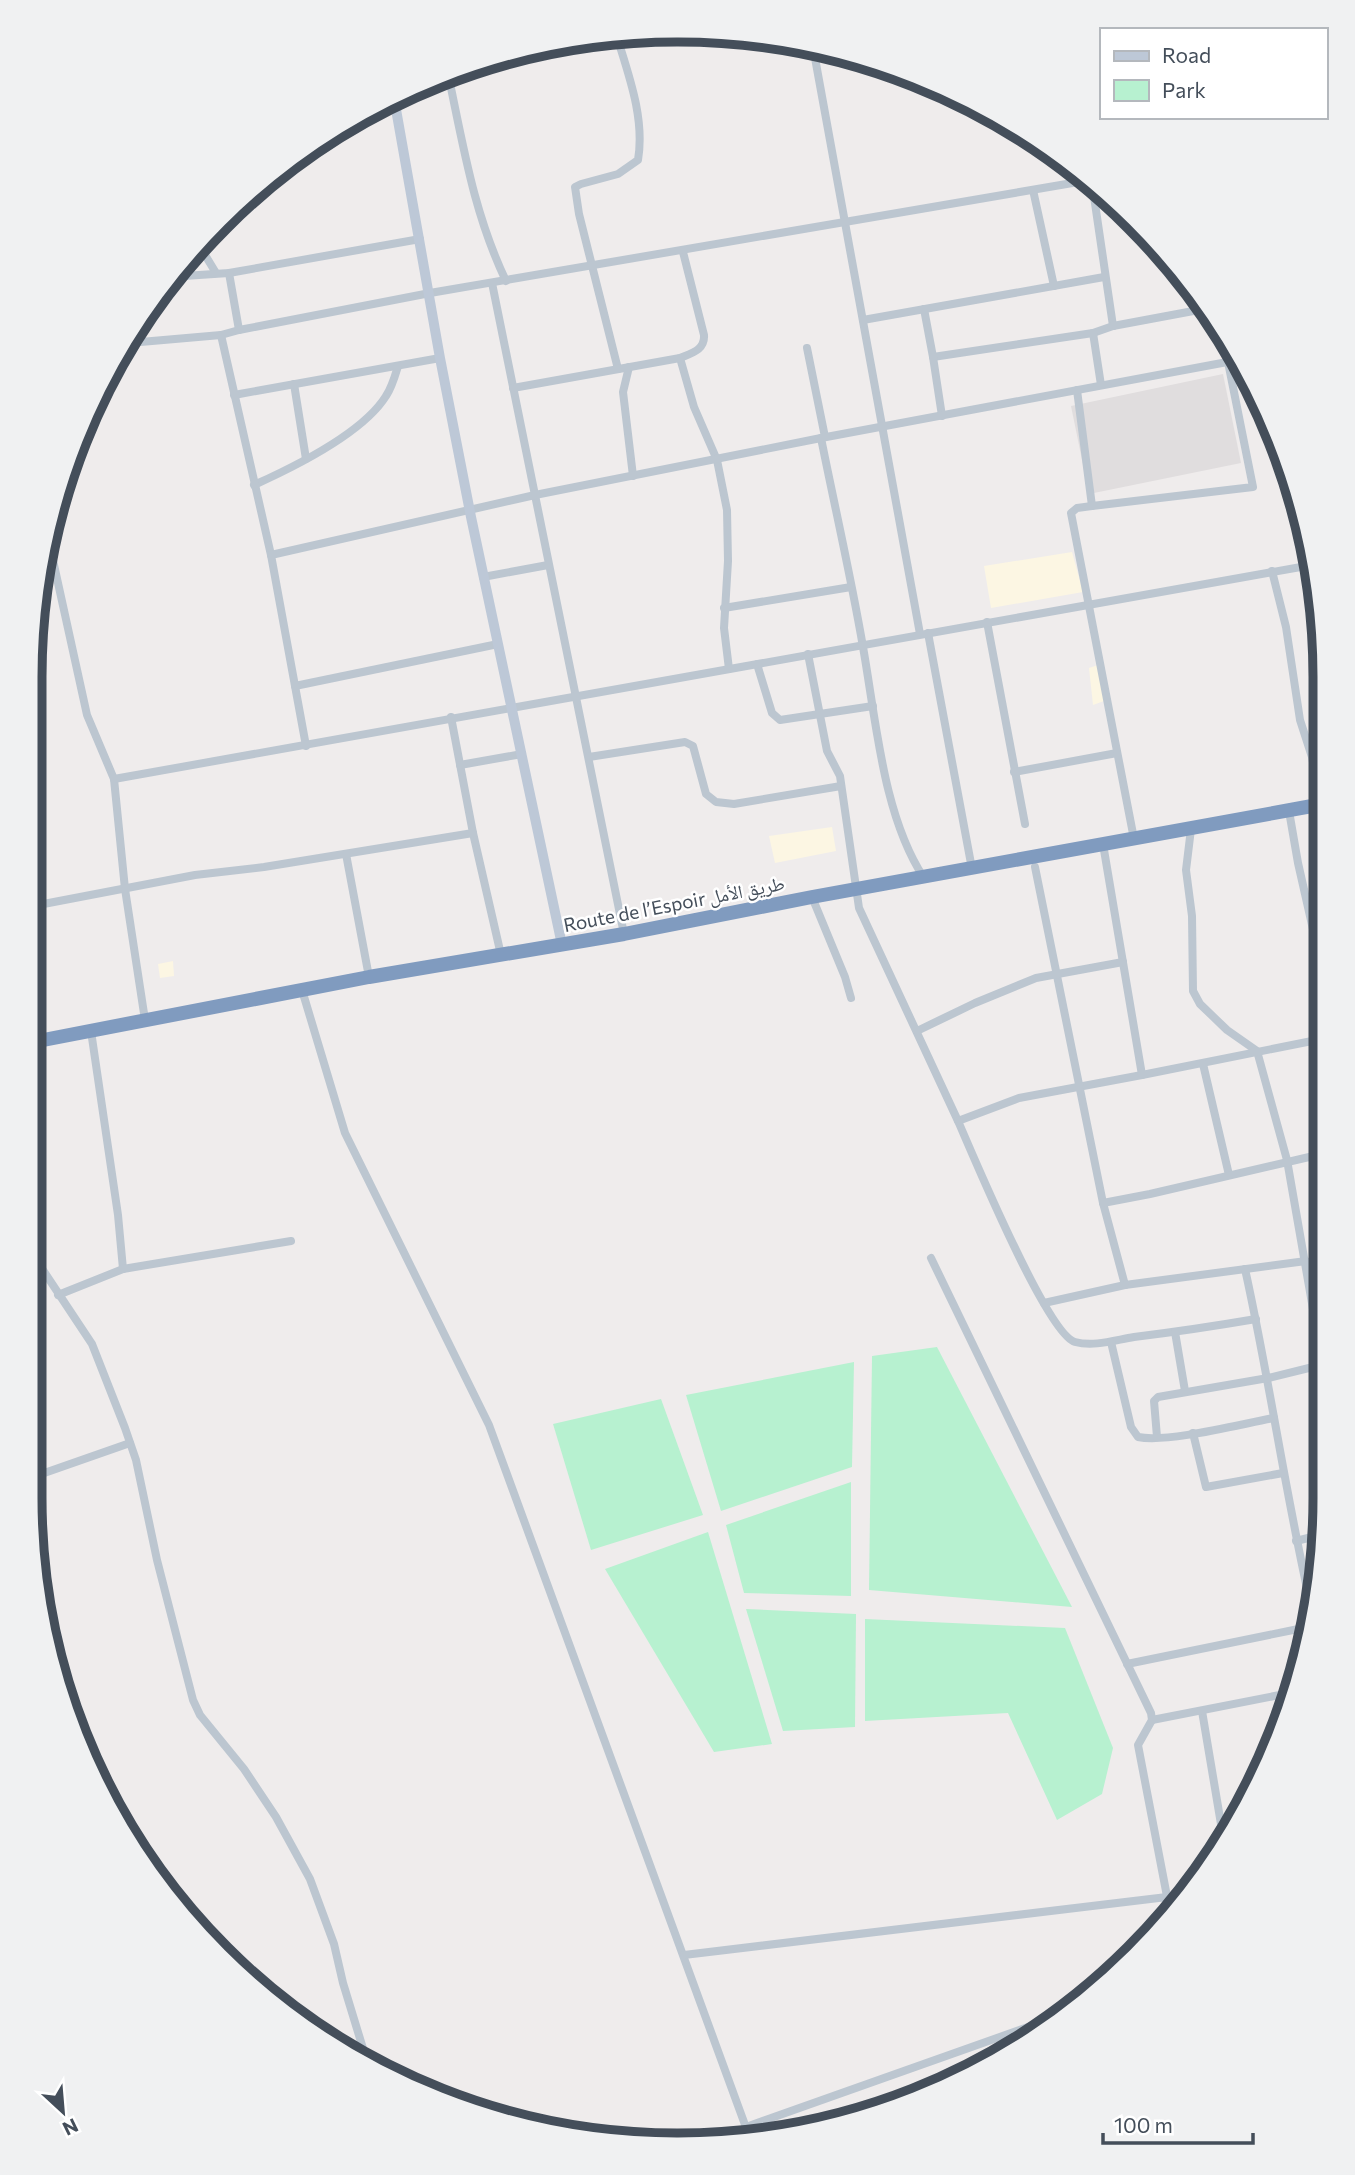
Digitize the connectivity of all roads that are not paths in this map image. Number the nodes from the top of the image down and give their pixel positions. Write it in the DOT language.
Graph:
graph roads {
  1 [pos="619,45"];
  2 [pos="815,57"];
  3 [pos="449,84"];
  4 [pos="396,108"];
  5 [pos="1077,184"];
  6 [pos="1033,190"];
  7 [pos="1093,197"];
  8 [pos="845,221"];
  9 [pos="420,239"];
  10 [pos="682,251"];
  11 [pos="204,254"];
  12 [pos="594,266"];
  13 [pos="216,273"];
  14 [pos="229,273"];
  15 [pos="185,276"];
  16 [pos="1104,277"];
  17 [pos="506,281"];
  18 [pos="492,283"];
  19 [pos="1054,286"];
  20 [pos="430,293"];
  21 [pos="924,309"];
  22 [pos="1196,310"];
  23 [pos="863,320"];
  24 [pos="1113,326"];
  25 [pos="239,330"];
  26 [pos="1093,333"];
  27 [pos="221,335"];
  28 [pos="138,342"];
  29 [pos="807,348"];
  30 [pos="933,357"];
  31 [pos="440,358"];
  32 [pos="680,358"];
  33 [pos="1228,362"];
  34 [pos="398,366"];
  35 [pos="629,367"];
  36 [pos="618,369"];
  37 [pos="294,384"];
  38 [pos="1101,384"];
  39 [pos="513,388"];
  40 [pos="1077,390"];
  41 [pos="234,396"];
  42 [pos="942,416"];
  43 [pos="882,427"];
  44 [pos="823,438"];
  45 [pos="306,459"];
  46 [pos="717,460"];
  47 [pos="633,477"];
  48 [pos="254,485"];
  49 [pos="535,495"];
  50 [pos="1092,506"];
  51 [pos="469,509"];
  52 [pos="271,555"];
  53 [pos="53,560"];
  54 [pos="548,565"];
  55 [pos="1303,566"];
  56 [pos="1272,571"];
  57 [pos="483,577"];
  58 [pos="851,587"];
  59 [pos="1090,604"];
  60 [pos="724,608"];
  61 [pos="987,622"];
  62 [pos="924,634"];
  63 [pos="498,644"];
  64 [pos="863,645"];
  65 [pos="808,654"];
  66 [pos="757,664"];
  67 [pos="729,669"];
  68 [pos="295,687"];
  69 [pos="576,697"];
  70 [pos="512,706"];
  71 [pos="873,706"];
  72 [pos="818,716"];
  73 [pos="452,717"];
  74 [pos="306,746"];
  75 [pos="1117,753"];
  76 [pos="522,754"];
  77 [pos="589,757"];
  78 [pos="1313,762"];
  79 [pos="460,765"];
  80 [pos="1014,772"];
  81 [pos="114,779"];
  82 [pos="841,786"];
  83 [pos="1313,806"];
  84 [pos="1289,810"];
  85 [pos="1025,824"];
  86 [pos="1191,829"];
  87 [pos="473,832"];
  88 [pos="1134,839"];
  89 [pos="1103,844"];
  90 [pos="346,854"];
  91 [pos="1035,867"];
  92 [pos="972,869"];
  93 [pos="924,878"];
  94 [pos="125,889"];
  95 [pos="855,889"];
  96 [pos="812,897"];
  97 [pos="42,904"];
  98 [pos="1313,929"];
  99 [pos="624,934"];
  100 [pos="562,945"];
  101 [pos="501,955"];
  102 [pos="1123,962"];
  103 [pos="1055,973"];
  104 [pos="369,977"];
  105 [pos="302,990"];
  106 [pos="851,999"];
  107 [pos="145,1020"];
  108 [pos="91,1031"];
  109 [pos="917,1031"];
  110 [pos="42,1040"];
  111 [pos="1313,1041"];
  112 [pos="1257,1051"];
  113 [pos="1203,1063"];
  114 [pos="1142,1075"];
  115 [pos="1079,1086"];
  116 [pos="957,1121"];
  117 [pos="1313,1156"];
  118 [pos="1287,1160"];
  119 [pos="1230,1175"];
  120 [pos="1103,1203"];
  121 [pos="291,1241"];
  122 [pos="931,1258"];
  123 [pos="1306,1261"];
  124 [pos="42,1269"];
  125 [pos="122,1269"];
  126 [pos="1245,1269"];
  127 [pos="1125,1285"];
  128 [pos="58,1294"];
  129 [pos="1044,1303"];
  130 [pos="1313,1305"];
  131 [pos="1256,1319"];
  132 [pos="1175,1332"];
  133 [pos="1111,1342"];
  134 [pos="1313,1368"];
  135 [pos="1268,1378"];
  136 [pos="1185,1391"];
  137 [pos="1273,1418"];
  138 [pos="1193,1433"];
  139 [pos="1157,1437"];
  140 [pos="131,1443"];
  141 [pos="1283,1473"];
  142 [pos="42,1474"];
  143 [pos="1312,1537"];
  144 [pos="1296,1541"];
  145 [pos="1307,1588"];
  146 [pos="1299,1629"];
  147 [pos="1127,1664"];
  148 [pos="1281,1695"];
  149 [pos="1202,1711"];
  150 [pos="1152,1720"];
  151 [pos="1221,1826"];
  152 [pos="1167,1897"];
  153 [pos="1168,1901"];
  154 [pos="684,1955"];
  155 [pos="1030,2027"];
  156 [pos="363,2050"];
  157 [pos="750,2129"];
  158 [pos="747,2130"];
  1 -- 12 [label="street"];
  2 -- 8 [label="street"];
  3 -- 17 [label="street"];
  4 -- 9 [label="street"];
  5 -- 6 [label="street"];
  6 -- 8 [label="street"];
  6 -- 19 [label="street"];
  7 -- 16 [label="street"];
  8 -- 10 [label="street"];
  8 -- 23 [label="street"];
  9 -- 14 [label="street"];
  9 -- 20 [label="street"];
  10 -- 12 [label="street"];
  10 -- 32 [label="street"];
  11 -- 13 [label="street"];
  12 -- 17 [label="street"];
  12 -- 36 [label="street"];
  13 -- 14 [label="street"];
  13 -- 15 [label="street"];
  14 -- 25 [label="street"];
  16 -- 19 [label="street"];
  16 -- 24 [label="street"];
  17 -- 18 [label="street"];
  18 -- 20 [label="street"];
  18 -- 39 [label="street"];
  19 -- 21 [label="street"];
  20 -- 25 [label="street"];
  20 -- 31 [label="street"];
  21 -- 23 [label="street"];
  21 -- 30 [label="street"];
  22 -- 24 [label="street"];
  23 -- 43 [label="street"];
  24 -- 26 [label="street"];
  25 -- 27 [label="street"];
  26 -- 30 [label="street"];
  26 -- 38 [label="street"];
  27 -- 28 [label="street"];
  27 -- 41 [label="street"];
  29 -- 44 [label="street"];
  30 -- 42 [label="street"];
  31 -- 34 [label="street"];
  31 -- 51 [label="street"];
  32 -- 35 [label="street"];
  32 -- 46 [label="street"];
  33 -- 38 [label="street"];
  33 -- 50 [label="street"];
  34 -- 37 [label="street"];
  34 -- 45 [label="street"];
  35 -- 36 [label="street"];
  35 -- 47 [label="street"];
  36 -- 39 [label="street"];
  37 -- 41 [label="street"];
  37 -- 45 [label="street"];
  38 -- 40 [label="street"];
  39 -- 49 [label="street"];
  40 -- 42 [label="street"];
  40 -- 50 [label="street"];
  41 -- 48 [label="street"];
  42 -- 43 [label="street"];
  43 -- 44 [label="street"];
  43 -- 62 [label="street"];
  44 -- 46 [label="street"];
  44 -- 58 [label="street"];
  45 -- 48 [label="street"];
  46 -- 47 [label="street"];
  46 -- 60 [label="street"];
  47 -- 49 [label="street"];
  48 -- 52 [label="street"];
  49 -- 51 [label="street"];
  49 -- 54 [label="street"];
  50 -- 59 [label="street"];
  51 -- 52 [label="street"];
  51 -- 57 [label="street"];
  52 -- 68 [label="street"];
  53 -- 81 [label="street"];
  54 -- 57 [label="street"];
  54 -- 69 [label="street"];
  55 -- 56 [label="street"];
  56 -- 59 [label="street"];
  56 -- 78 [label="street"];
  57 -- 63 [label="street"];
  58 -- 60 [label="street"];
  58 -- 64 [label="street"];
  59 -- 61 [label="street"];
  59 -- 75 [label="street"];
  60 -- 67 [label="street"];
  61 -- 62 [label="street"];
  61 -- 80 [label="street"];
  62 -- 64 [label="street"];
  62 -- 92 [label="street"];
  63 -- 68 [label="street"];
  63 -- 70 [label="street"];
  64 -- 65 [label="street"];
  64 -- 71 [label="street"];
  65 -- 66 [label="street"];
  65 -- 72 [label="street"];
  66 -- 67 [label="street"];
  66 -- 72 [label="street"];
  67 -- 69 [label="street"];
  68 -- 74 [label="street"];
  69 -- 70 [label="street"];
  69 -- 77 [label="street"];
  70 -- 73 [label="street"];
  70 -- 76 [label="street"];
  71 -- 72 [label="street"];
  71 -- 93 [label="street"];
  72 -- 82 [label="street"];
  73 -- 74 [label="street"];
  73 -- 79 [label="street"];
  74 -- 81 [label="street"];
  75 -- 80 [label="street"];
  75 -- 88 [label="street"];
  76 -- 79 [label="street"];
  76 -- 100 [label="street"];
  77 -- 82 [label="street"];
  77 -- 99 [label="street"];
  79 -- 87 [label="street"];
  80 -- 85 [label="street"];
  81 -- 94 [label="street"];
  82 -- 95 [label="street"];
  83 -- 84 [label="highway, Route de l’Espoir طريق الأمل"];
  84 -- 86 [label="highway, Route de l’Espoir طريق الأمل"];
  84 -- 98 [label="street"];
  86 -- 88 [label="highway, Route de l’Espoir طريق الأمل"];
  86 -- 112 [label="street"];
  87 -- 90 [label="street"];
  87 -- 101 [label="street"];
  88 -- 89 [label="highway, Route de l’Espoir طريق الأمل"];
  89 -- 92 [label="highway, Route de l’Espoir طريق الأمل"];
  89 -- 102 [label="street"];
  90 -- 94 [label="street"];
  90 -- 104 [label="street"];
  91 -- 103 [label="street"];
  92 -- 93 [label="highway, Route de l’Espoir طريق الأمل"];
  93 -- 95 [label="highway, Route de l’Espoir طريق الأمل"];
  94 -- 97 [label="street"];
  94 -- 107 [label="street"];
  95 -- 96 [label="highway, Route de l’Espoir طريق الأمل"];
  95 -- 109 [label="street"];
  96 -- 99 [label="highway, Route de l’Espoir طريق الأمل"];
  96 -- 106 [label="street"];
  99 -- 100 [label="highway, Route de l’Espoir طريق الأمل"];
  100 -- 101 [label="highway, Route de l’Espoir طريق الأمل"];
  101 -- 104 [label="highway, Route de l’Espoir طريق الأمل"];
  102 -- 103 [label="street"];
  102 -- 114 [label="street"];
  103 -- 109 [label="street"];
  103 -- 115 [label="street"];
  104 -- 105 [label="highway, Route de l’Espoir طريق الأمل"];
  105 -- 107 [label="highway, Route de l’Espoir طريق الأمل"];
  105 -- 154 [label="street"];
  107 -- 108 [label="highway, Route de l’Espoir طريق الأمل"];
  108 -- 110 [label="highway, Route de l’Espoir طريق الأمل"];
  108 -- 125 [label="street"];
  109 -- 116 [label="street"];
  111 -- 112 [label="street"];
  112 -- 113 [label="street"];
  112 -- 118 [label="street"];
  113 -- 114 [label="street"];
  113 -- 119 [label="street"];
  114 -- 115 [label="street"];
  115 -- 116 [label="street"];
  115 -- 120 [label="street"];
  116 -- 129 [label="street"];
  117 -- 118 [label="street"];
  118 -- 119 [label="street"];
  118 -- 123 [label="street"];
  119 -- 120 [label="street"];
  120 -- 127 [label="street"];
  121 -- 125 [label="street"];
  122 -- 147 [label="street"];
  123 -- 126 [label="street"];
  123 -- 130 [label="street"];
  124 -- 128 [label="street"];
  125 -- 128 [label="street"];
  126 -- 127 [label="street"];
  126 -- 131 [label="street"];
  127 -- 129 [label="street"];
  128 -- 140 [label="street"];
  129 -- 133 [label="street"];
  131 -- 132 [label="street"];
  131 -- 135 [label="street"];
  132 -- 133 [label="street"];
  132 -- 136 [label="street"];
  133 -- 139 [label="street"];
  134 -- 135 [label="street"];
  135 -- 136 [label="street"];
  135 -- 137 [label="street"];
  136 -- 139 [label="street"];
  137 -- 138 [label="street"];
  137 -- 141 [label="street"];
  138 -- 139 [label="street"];
  138 -- 141 [label="street"];
  140 -- 142 [label="street"];
  140 -- 156 [label="street"];
  141 -- 144 [label="street"];
  143 -- 144 [label="street"];
  144 -- 145 [label="street"];
  146 -- 147 [label="street"];
  147 -- 150 [label="street"];
  148 -- 149 [label="street"];
  149 -- 150 [label="street"];
  149 -- 151 [label="street"];
  150 -- 152 [label="street"];
  152 -- 153 [label="street"];
  152 -- 154 [label="street"];
  154 -- 158 [label="street"];
  155 -- 157 [label="street"];
}
